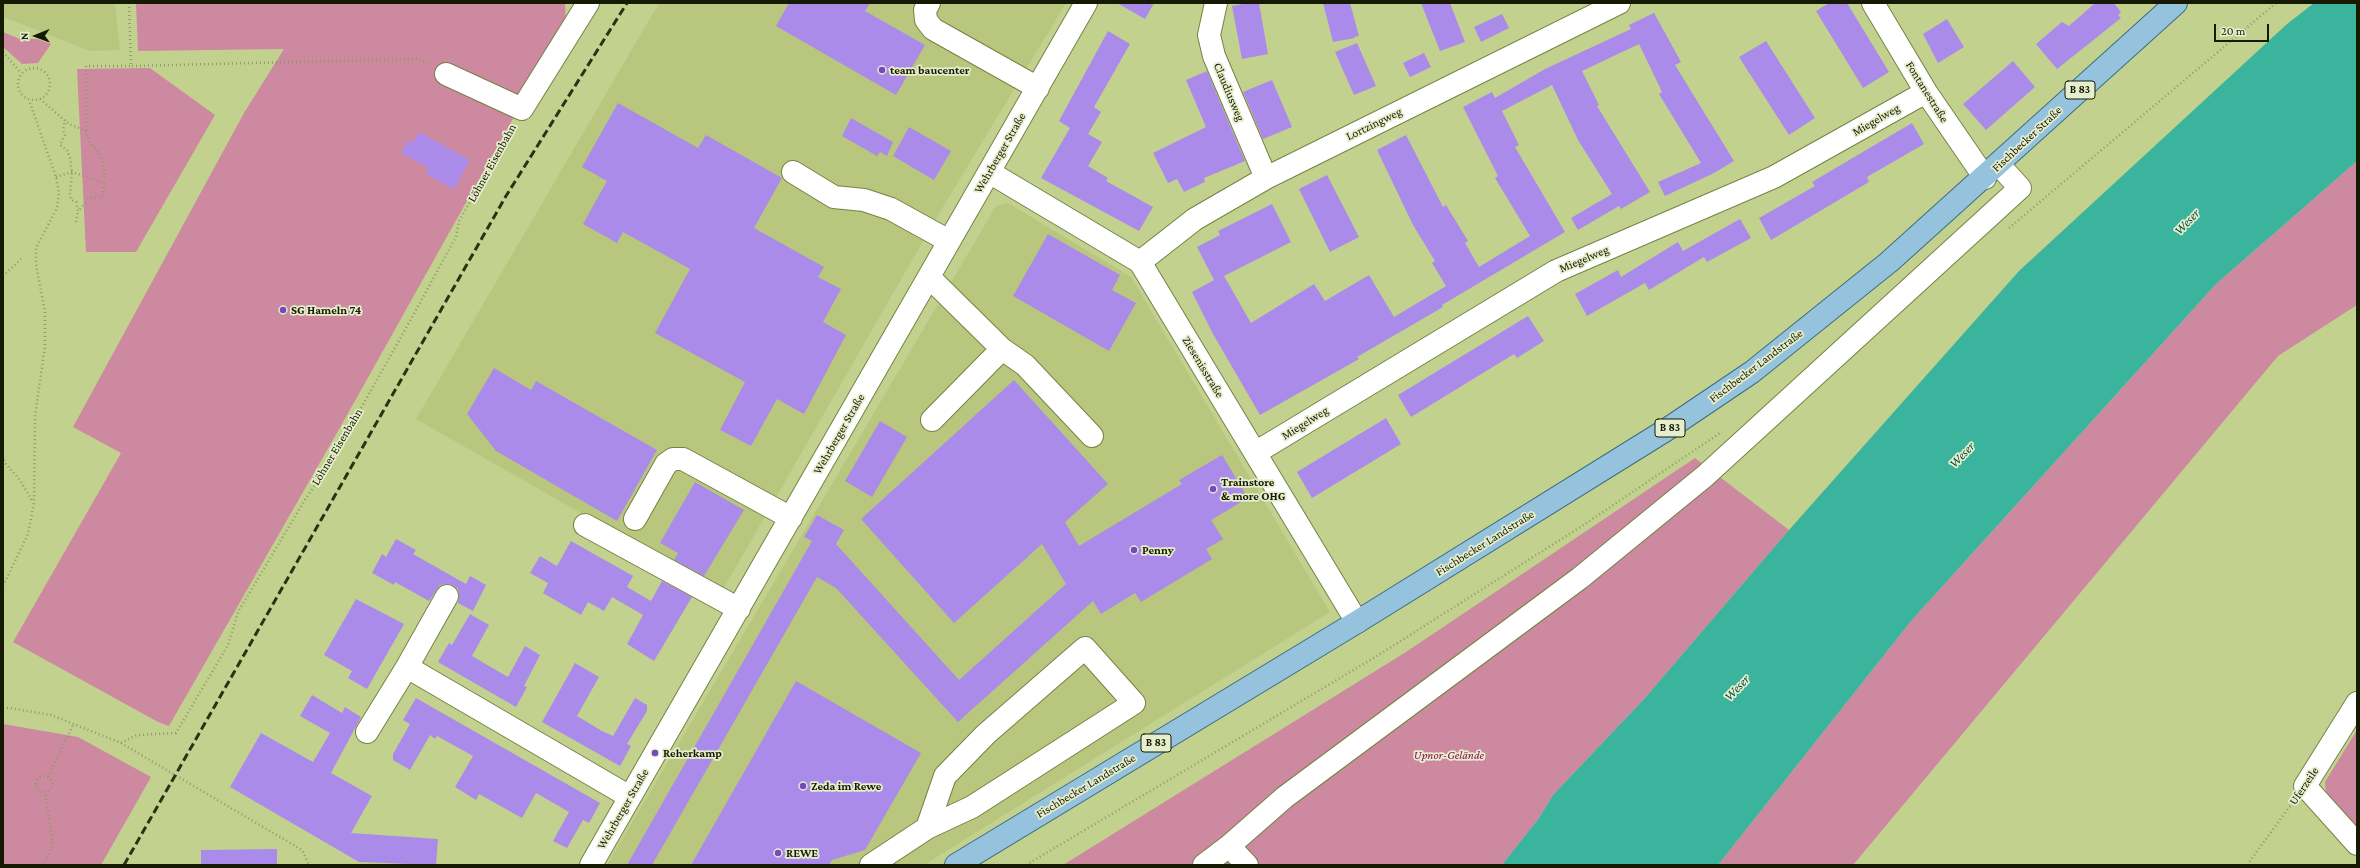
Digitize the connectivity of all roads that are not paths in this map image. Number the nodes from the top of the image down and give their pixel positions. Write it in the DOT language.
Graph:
graph roads {
  1 [pos="588,3"];
  2 [pos="929,3"];
  3 [pos="1086,3"];
  4 [pos="1216,3"];
  5 [pos="1619,3"];
  6 [pos="1874,3"];
  7 [pos="2176,3"];
  8 [pos="446,74"];
  9 [pos="1038,88"];
  10 [pos="1926,92"];
  11 [pos="793,172"];
  12 [pos="989,172"];
  13 [pos="1992,172"];
  14 [pos="1266,178"];
  15 [pos="949,241"];
  16 [pos="1140,262"];
  17 [pos="929,277"];
  18 [pos="1002,350"];
  19 [pos="932,420"];
  20 [pos="1092,436"];
  21 [pos="1255,453"];
  22 [pos="635,518"];
  23 [pos="791,518"];
  24 [pos="585,525"];
  25 [pos="447,596"];
  26 [pos="739,609"];
  27 [pos="1357,622"];
  28 [pos="407,668"];
  29 [pos="2357,703"];
  30 [pos="367,732"];
  31 [pos="630,797"];
  32 [pos="927,828"];
  33 [pos="2357,844"];
  34 [pos="1229,846"];
  35 [pos="590,865"];
  36 [pos="871,865"];
  37 [pos="956,865"];
  38 [pos="1204,865"];
  39 [pos="1247,865"];
  1 -- 8 [label="street, Löhner Eisenbahn"];
  2 -- 9 [label="street"];
  3 -- 9 [label="street, Wehrberger Straße"];
  4 -- 14 [label="street, Claudiusweg"];
  5 -- 14 [label="street, Lortzingweg"];
  6 -- 10 [label="street, Fontanestraße"];
  7 -- 13 [label="main road, Fischbecker Straße / B 83"];
  9 -- 12 [label="street, Wehrberger Straße"];
  10 -- 13 [label="street, Fontanestraße"];
  10 -- 21 [label="street, Miegelweg"];
  11 -- 15 [label="street"];
  12 -- 15 [label="street, Wehrberger Straße"];
  12 -- 16 [label="street, Ziesenisstraße"];
  13 -- 27 [label="main road, Fischbecker Landstraße / B 83"];
  13 -- 34 [label="street, Fontanestraße"];
  14 -- 16 [label="street, Lortzingweg"];
  15 -- 17 [label="street, Wehrberger Straße"];
  16 -- 21 [label="street, Ziesenisstraße"];
  17 -- 18 [label="street"];
  17 -- 23 [label="street, Wehrberger Straße"];
  18 -- 19 [label="street"];
  18 -- 20 [label="street"];
  21 -- 27 [label="street, Ziesenisstraße"];
  22 -- 23 [label="street"];
  23 -- 26 [label="street, Wehrberger Straße"];
  24 -- 26 [label="street"];
  25 -- 28 [label="street"];
  26 -- 31 [label="street, Wehrberger Straße"];
  27 -- 37 [label="main road, Fischbecker Landstraße / B 83"];
  28 -- 30 [label="street"];
  28 -- 31 [label="street"];
  29 -- 33 [label="street, Uferzeile"];
  31 -- 35 [label="street, Wehrberger Straße"];
  32 -- 32 [label="street"];
  32 -- 36 [label="street"];
  34 -- 38 [label="street"];
  34 -- 39 [label="street"];
}
